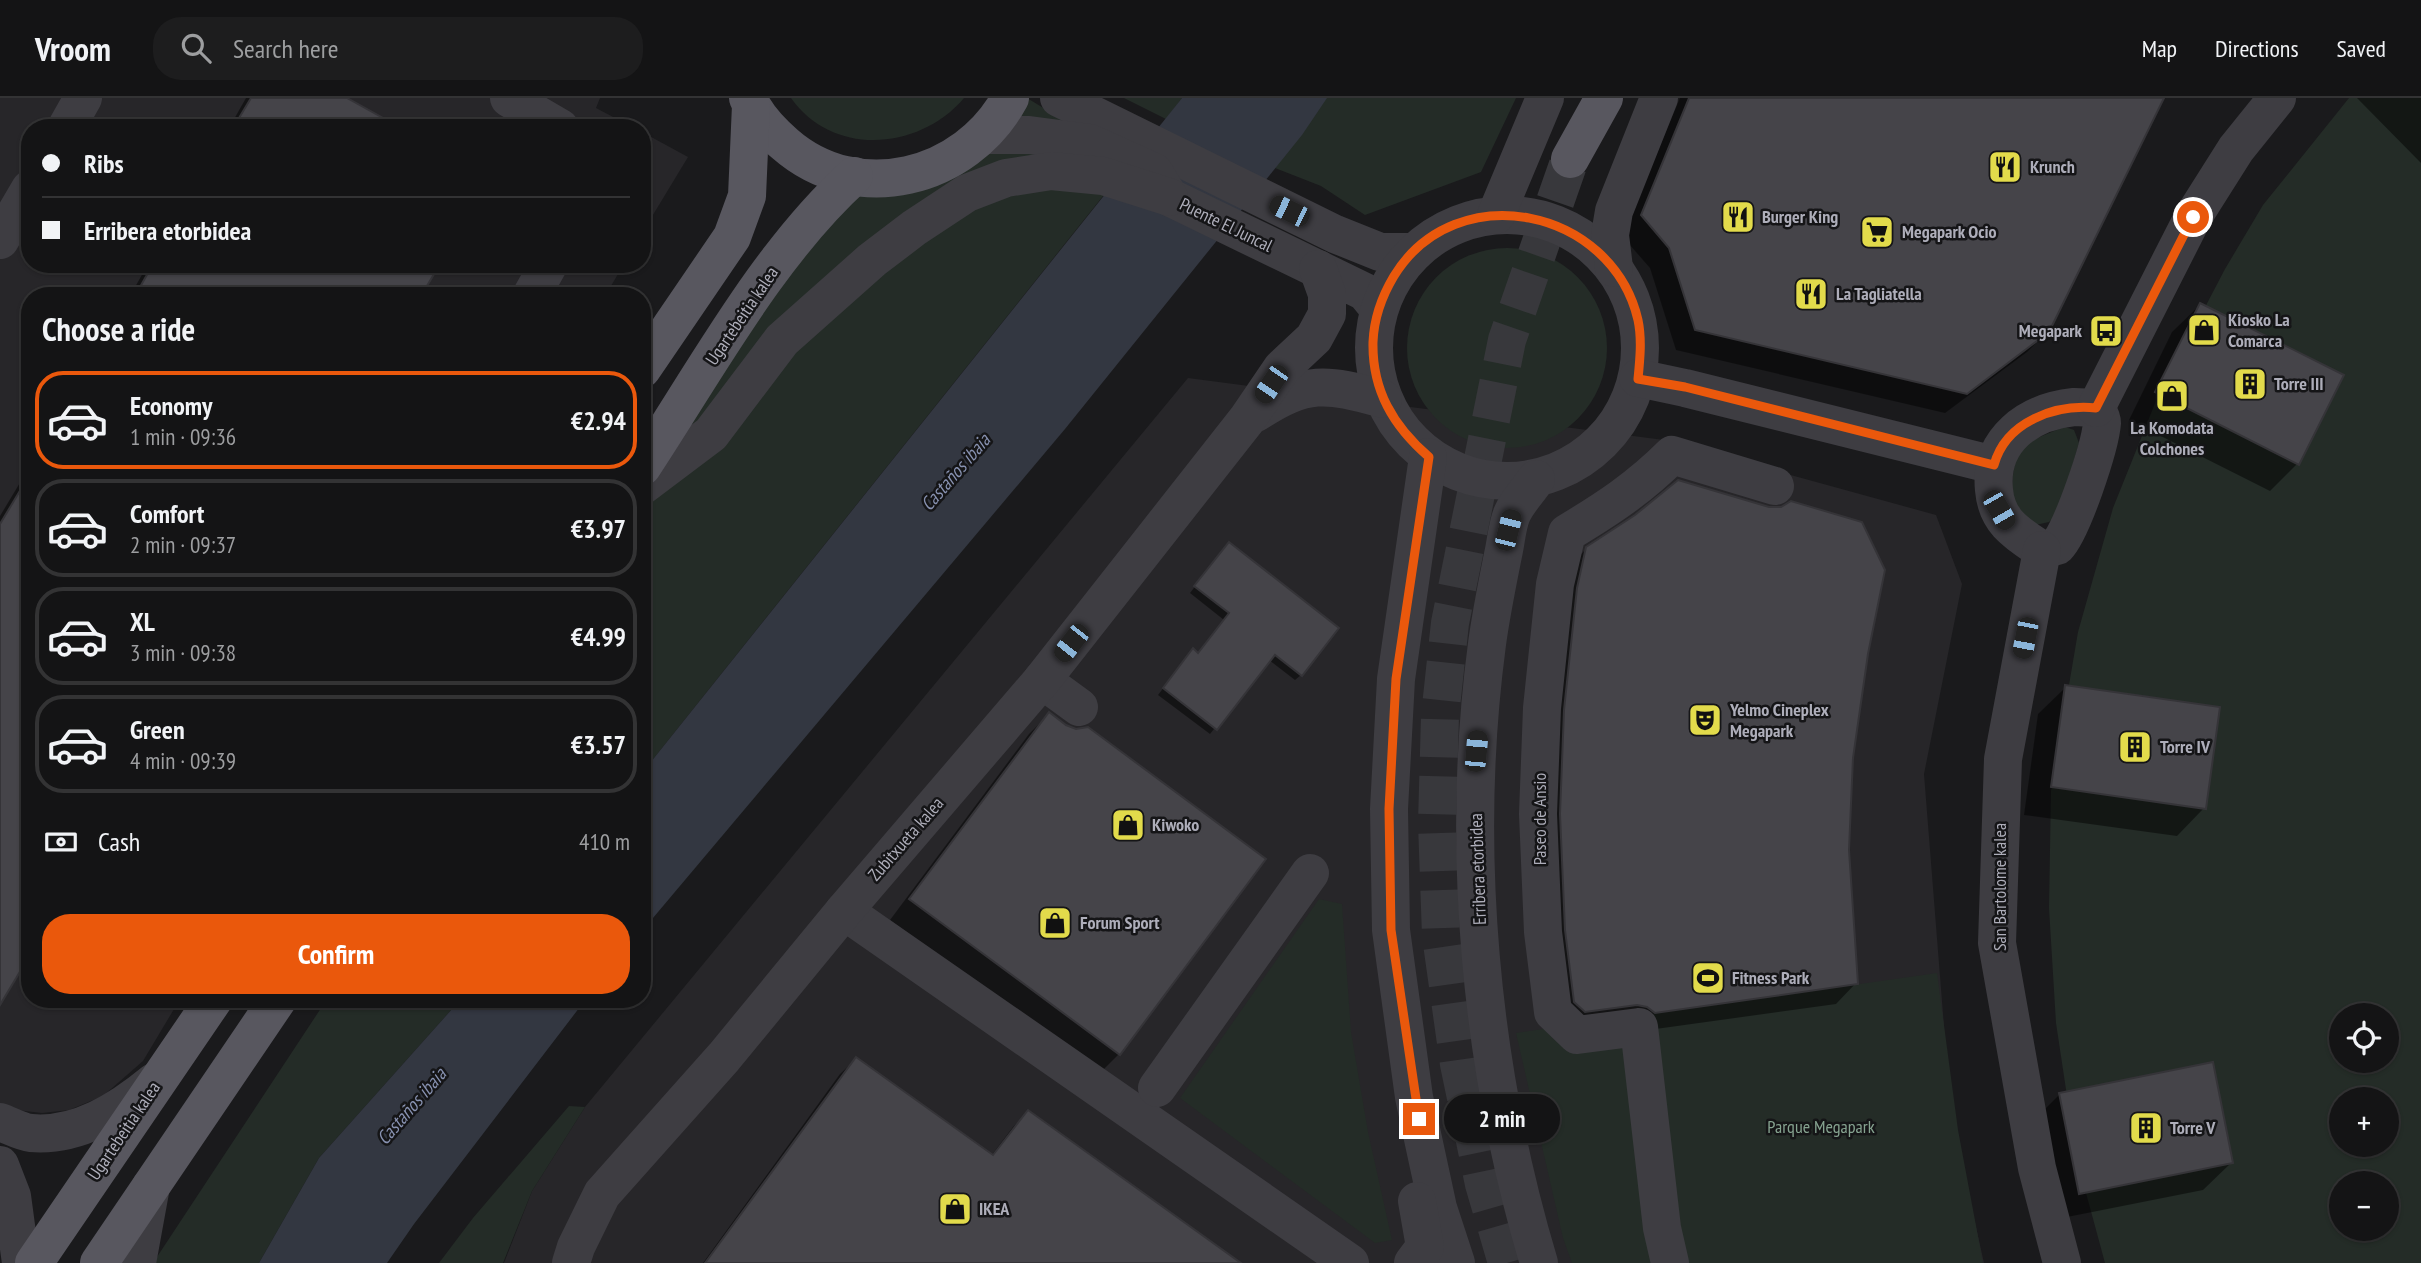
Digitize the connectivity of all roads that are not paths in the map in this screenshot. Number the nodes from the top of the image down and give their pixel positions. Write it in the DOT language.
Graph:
graph roads {
  1 [pos="83,98"];
  2 [pos="509,98"];
  3 [pos="1010,98"];
  4 [pos="1059,98"];
  5 [pos="1545,98"];
  6 [pos="1592,98"];
  7 [pos="1604,98"];
  8 [pos="1660,98"];
  9 [pos="2277,98"];
  10 [pos="749,102"];
  11 [pos="71,119"];
  12 [pos="545,119"];
  13 [pos="984,135"];
  14 [pos="854,176"];
  15 [pos="1169,197"];
  16 [pos="21,204"];
  17 [pos="1496,215"];
  18 [pos="0,240"];
  19 [pos="1414,252"];
  20 [pos="1614,268"];
  21 [pos="1318,269"];
  22 [pos="1379,309"];
  23 [pos="651,356"];
  24 [pos="1638,379"];
  25 [pos="1383,399"];
  26 [pos="2096,408"];
  27 [pos="1248,418"];
  28 [pos="651,453"];
  29 [pos="1429,457"];
  30 [pos="1994,465"];
  31 [pos="651,479"];
  32 [pos="1536,479"];
  33 [pos="1775,486"];
  34 [pos="2042,550"];
  35 [pos="1042,680"];
  36 [pos="1079,707"];
  37 [pos="1310,873"];
  38 [pos="844,911"];
  39 [pos="1391,930"];
  40 [pos="208,1008"];
  41 [pos="272,1008"];
  42 [pos="164,1074"];
  43 [pos="1157,1088"];
  44 [pos="0,1122"];
  45 [pos="0,1165"];
  46 [pos="152,1186"];
  47 [pos="22,1263"];
  48 [pos="34,1263"];
  49 [pos="99,1263"];
  50 [pos="137,1263"];
  51 [pos="570,1263"];
  52 [pos="1350,1263"];
  53 [pos="1413,1263"];
  54 [pos="1456,1263"];
  55 [pos="1539,1263"];
  56 [pos="1670,1263"];
  57 [pos="2063,1263"];
  1 -- 11 [label="street"];
  2 -- 12 [label="street"];
  3 -- 13 [label="main road"];
  4 -- 19 [label="street"];
  5 -- 17 [label="street"];
  6 -- 7 [label="main road"];
  8 -- 20 [label="street"];
  9 -- 26 [label="street"];
  10 -- 14 [label="main road"];
  10 -- 23 [label="main road"];
  13 -- 14 [label="main road"];
  13 -- 15 [label="street, Puente El Juncal"];
  14 -- 28 [label="main road, Ugartebeitia kalea"];
  15 -- 21 [label="street, Puente El Juncal"];
  15 -- 31 [label="street"];
  16 -- 18 [label="street"];
  17 -- 19 [label="street"];
  17 -- 20 [label="street"];
  19 -- 22 [label="street"];
  20 -- 24 [label="street"];
  21 -- 22 [label="street, Puente El Juncal"];
  21 -- 27 [label="street, Zubitxueta kalea"];
  22 -- 25 [label="street"];
  24 -- 30 [label="street"];
  24 -- 32 [label="street"];
  25 -- 27 [label="street, Zubitxueta kalea"];
  25 -- 29 [label="street"];
  26 -- 30 [label="street"];
  26 -- 34 [label="street"];
  27 -- 35 [label="street, Zubitxueta kalea"];
  29 -- 32 [label="street"];
  29 -- 39 [label="street"];
  30 -- 34 [label="street"];
  32 -- 55 [label="street, Erribera etorbidea"];
  33 -- 56 [label="street, Paseo de Ansio"];
  34 -- 57 [label="street, San Bartolome kalea"];
  35 -- 36 [label="street"];
  35 -- 38 [label="street, Zubitxueta kalea"];
  37 -- 43 [label="street"];
  38 -- 51 [label="street, Zubitxueta kalea"];
  38 -- 52 [label="street"];
  39 -- 53 [label="street"];
  39 -- 54 [label="street"];
  40 -- 42 [label="main road, Ugartebeitia kalea"];
  41 -- 46 [label="main road"];
  42 -- 44 [label="street"];
  42 -- 48 [label="main road, Ugartebeitia kalea"];
  45 -- 47 [label="street"];
  46 -- 49 [label="main road"];
  46 -- 50 [label="street"];
}
